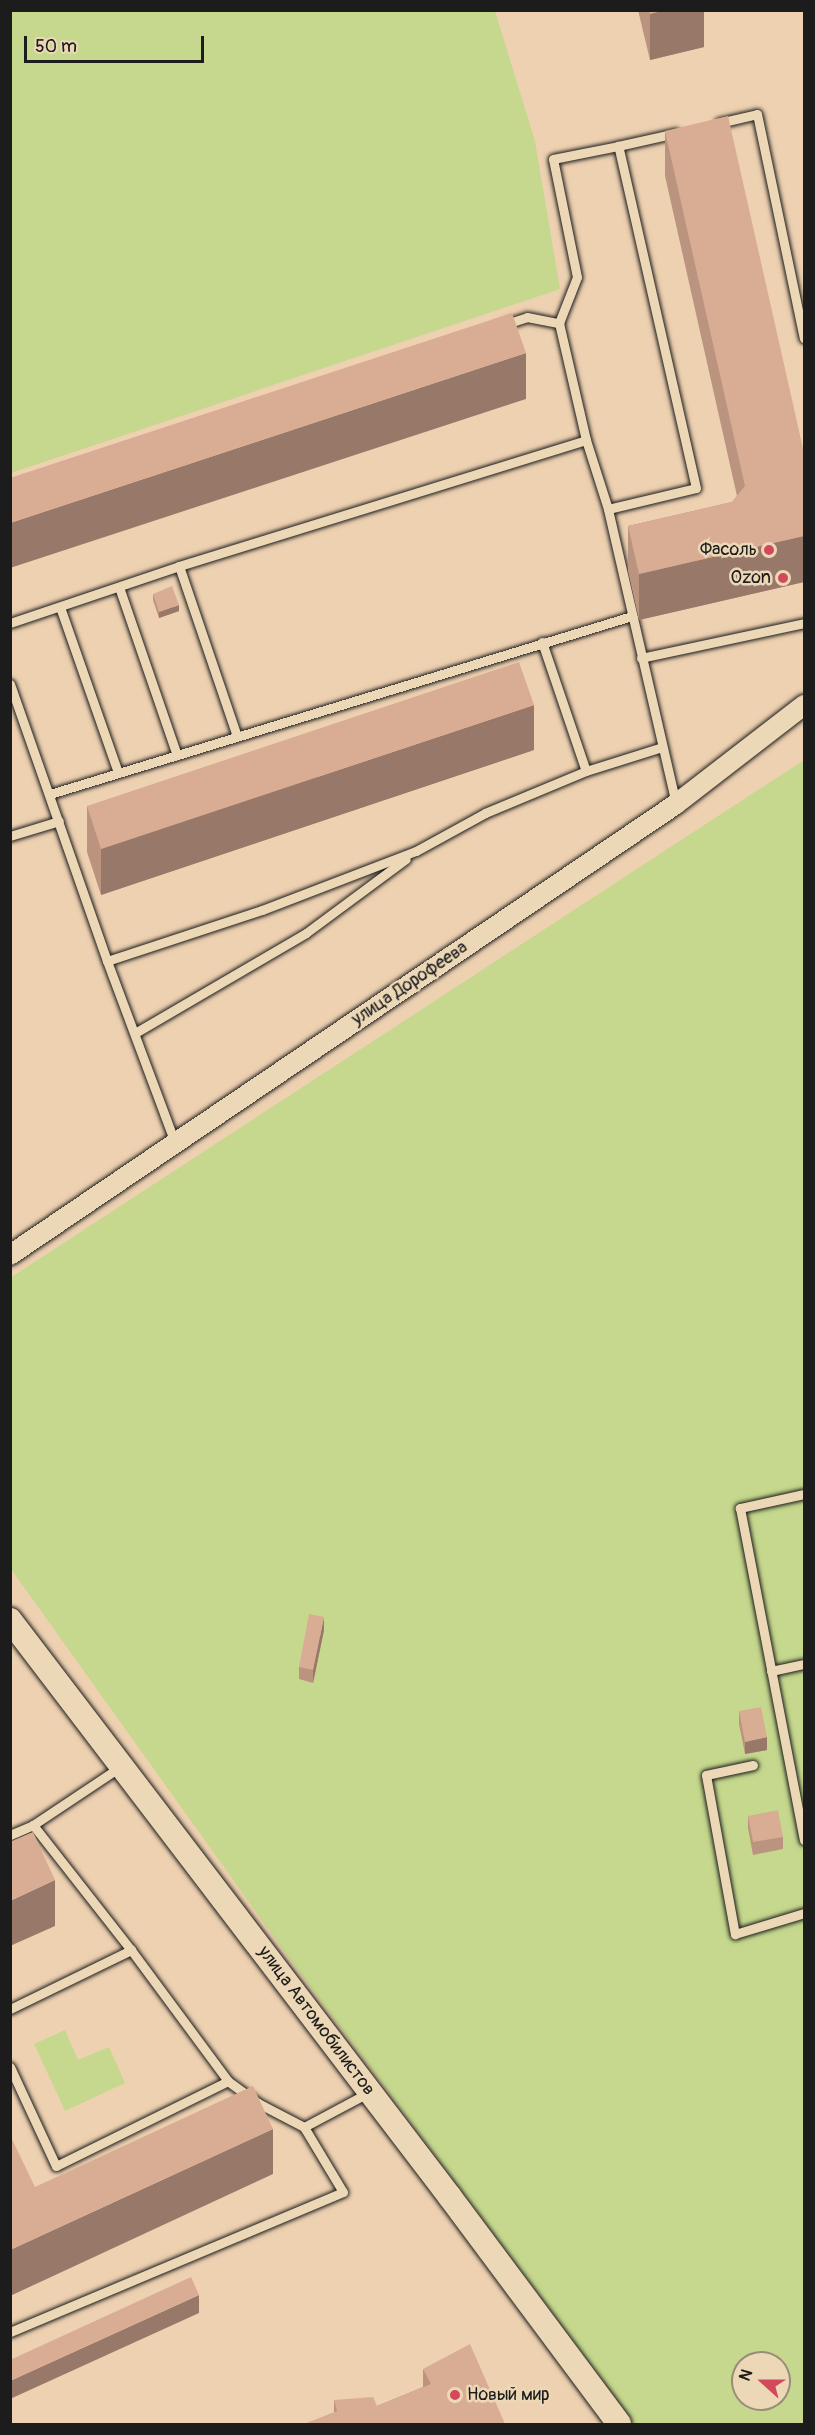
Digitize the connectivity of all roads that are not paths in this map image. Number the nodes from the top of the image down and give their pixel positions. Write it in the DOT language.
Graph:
graph roads {
  1 [pos="711,125"];
  2 [pos="687,130"];
  3 [pos="618,146"];
  4 [pos="559,323"];
  5 [pos="493,328"];
  6 [pos="804,338"];
  7 [pos="586,440"];
  8 [pos="608,509"];
  9 [pos="179,566"];
  10 [pos="119,586"];
  11 [pos="60,607"];
  12 [pos="632,616"];
  13 [pos="10,623"];
  14 [pos="804,623"];
  15 [pos="542,642"];
  16 [pos="641,658"];
  17 [pos="10,684"];
  18 [pos="804,705"];
  19 [pos="237,736"];
  20 [pos="662,747"];
  21 [pos="177,755"];
  22 [pos="586,771"];
  23 [pos="118,773"];
  24 [pos="50,794"];
  25 [pos="676,804"];
  26 [pos="59,821"];
  27 [pos="10,836"];
  28 [pos="416,852"];
  29 [pos="107,961"];
  30 [pos="135,1033"];
  31 [pos="175,1143"];
  32 [pos="10,1255"];
  33 [pos="804,1494"];
  34 [pos="10,1620"];
  35 [pos="804,1664"];
  36 [pos="771,1671"];
  37 [pos="753,1765"];
  38 [pos="122,1766"];
  39 [pos="33,1825"];
  40 [pos="10,1835"];
  41 [pos="804,1840"];
  42 [pos="804,1913"];
  43 [pos="131,1950"];
  44 [pos="10,2009"];
  45 [pos="10,2067"];
  46 [pos="228,2081"];
  47 [pos="370,2092"];
  48 [pos="304,2127"];
  49 [pos="10,2332"];
  50 [pos="619,2424"];
  1 -- 6 [label="lane"];
  2 -- 3 [label="lane"];
  3 -- 4 [label="lane"];
  3 -- 8 [label="lane"];
  4 -- 5 [label="lane"];
  4 -- 7 [label="lane"];
  7 -- 8 [label="lane"];
  7 -- 9 [label="lane"];
  8 -- 12 [label="lane"];
  9 -- 10 [label="lane"];
  9 -- 19 [label="lane"];
  10 -- 11 [label="lane"];
  10 -- 21 [label="lane"];
  11 -- 13 [label="lane"];
  11 -- 23 [label="lane"];
  12 -- 15 [label="lane"];
  12 -- 16 [label="lane"];
  14 -- 16 [label="lane"];
  15 -- 19 [label="lane"];
  15 -- 22 [label="lane"];
  16 -- 20 [label="lane"];
  17 -- 24 [label="lane"];
  18 -- 25 [label="street, улица Дорофеева"];
  19 -- 21 [label="lane"];
  20 -- 22 [label="lane"];
  20 -- 25 [label="lane"];
  21 -- 23 [label="lane"];
  22 -- 28 [label="lane"];
  23 -- 24 [label="lane"];
  24 -- 26 [label="lane"];
  25 -- 31 [label="street, улица Дорофеева"];
  26 -- 27 [label="lane"];
  26 -- 29 [label="lane"];
  28 -- 29 [label="lane"];
  28 -- 30 [label="lane"];
  29 -- 30 [label="lane"];
  30 -- 31 [label="lane"];
  31 -- 32 [label="street, улица Дорофеева"];
  33 -- 36 [label="lane"];
  34 -- 38 [label="street, улица Автомобилистов"];
  35 -- 36 [label="lane"];
  36 -- 41 [label="lane"];
  37 -- 42 [label="lane"];
  38 -- 39 [label="lane"];
  38 -- 47 [label="street, улица Автомобилистов"];
  39 -- 40 [label="lane"];
  39 -- 43 [label="lane"];
  43 -- 44 [label="lane"];
  43 -- 46 [label="lane"];
  45 -- 46 [label="lane"];
  46 -- 48 [label="lane"];
  47 -- 48 [label="lane"];
  47 -- 50 [label="street, улица Автомобилистов"];
  48 -- 49 [label="lane"];
}
